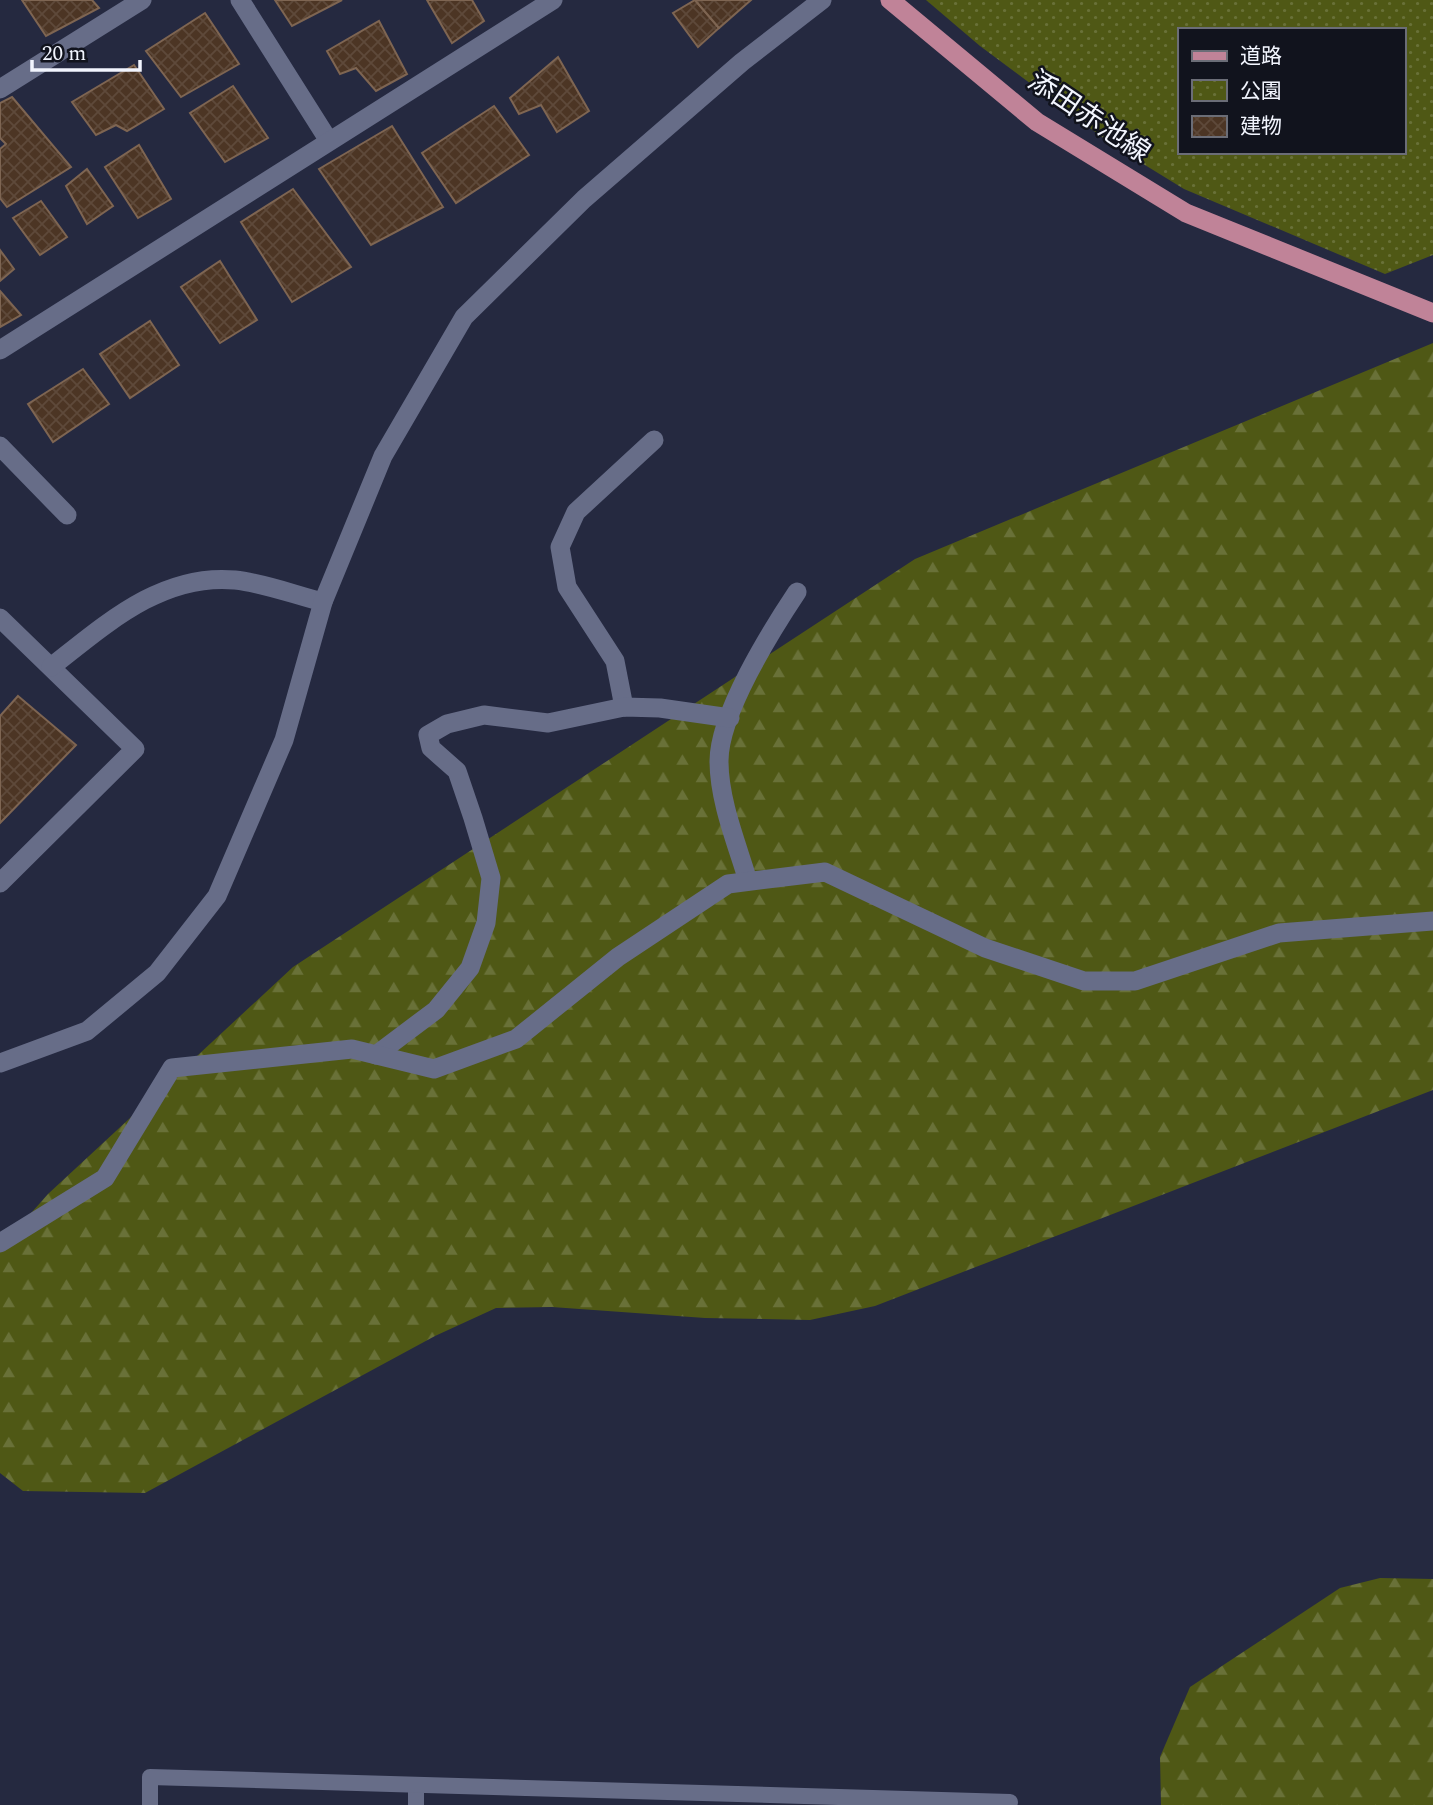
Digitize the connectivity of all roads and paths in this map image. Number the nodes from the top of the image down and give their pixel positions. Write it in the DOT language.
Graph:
graph roads {
  1 [pos="142,0"];
  2 [pos="240,0"];
  3 [pos="553,0"];
  4 [pos="822,0"];
  5 [pos="890,0"];
  6 [pos="0,89"];
  7 [pos="329,141"];
  8 [pos="1430,309"];
  9 [pos="0,350"];
  10 [pos="654,440"];
  11 [pos="0,446"];
  12 [pos="66,515"];
  13 [pos="797,592"];
  14 [pos="323,602"];
  15 [pos="4,630"];
  16 [pos="51,667"];
  17 [pos="624,708"];
  18 [pos="730,718"];
  19 [pos="748,881"];
  20 [pos="0,883"];
  21 [pos="1433,921"];
  22 [pos="376,1055"];
  23 [pos="0,1063"];
  24 [pos="0,1242"];
  25 [pos="416,1785"];
  26 [pos="692,1799"];
  27 [pos="1010,1802"];
  28 [pos="149,1805"];
  29 [pos="416,1805"];
  1 -- 6 [label="street"];
  2 -- 7 [label="street"];
  3 -- 7 [label="street"];
  4 -- 14 [label="street"];
  5 -- 8 [label="main road, 添田赤池線"];
  7 -- 9 [label="street"];
  10 -- 17 [label="street"];
  11 -- 12 [label="street"];
  13 -- 18 [label="street"];
  14 -- 16 [label="street"];
  14 -- 23 [label="street"];
  15 -- 16 [label="street"];
  16 -- 20 [label="street"];
  17 -- 18 [label="street"];
  17 -- 22 [label="street"];
  18 -- 19 [label="street"];
  19 -- 21 [label="street"];
  19 -- 22 [label="street"];
  22 -- 24 [label="street"];
  25 -- 26 [label="lane"];
  25 -- 28 [label="lane"];
  25 -- 29 [label="lane"];
  26 -- 27 [label="lane"];
}
